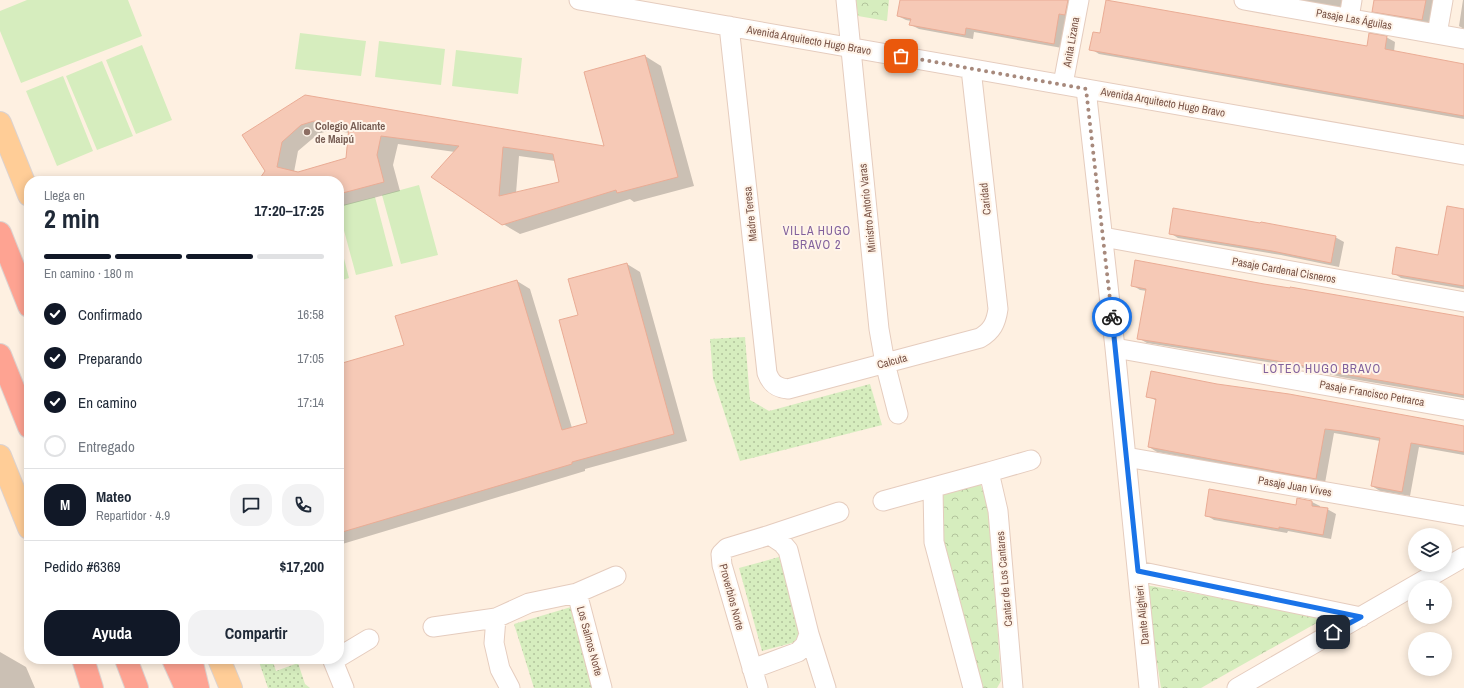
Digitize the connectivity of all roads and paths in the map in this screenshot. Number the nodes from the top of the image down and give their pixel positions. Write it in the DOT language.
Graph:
graph roads {
  1 [pos="579,0"];
  2 [pos="846,0"];
  3 [pos="1079,0"];
  4 [pos="1244,0"];
  5 [pos="1352,0"];
  6 [pos="1443,0"];
  7 [pos="1265,2"];
  8 [pos="1349,18"];
  9 [pos="729,26"];
  10 [pos="1437,34"];
  11 [pos="1464,39"];
  12 [pos="850,48"];
  13 [pos="971,68"];
  14 [pos="1063,84"];
  15 [pos="1086,89"];
  16 [pos="0,122"];
  17 [pos="1464,155"];
  18 [pos="24,182"];
  19 [pos="0,233"];
  20 [pos="1103,237"];
  21 [pos="24,293"];
  22 [pos="1464,302"];
  23 [pos="993,328"];
  24 [pos="1115,348"];
  25 [pos="0,356"];
  26 [pos="885,363"];
  27 [pos="788,389"];
  28 [pos="1464,410"];
  29 [pos="898,414"];
  30 [pos="24,416"];
  31 [pos="0,456"];
  32 [pos="1126,457"];
  33 [pos="1031,460"];
  34 [pos="989,472"];
  35 [pos="933,488"];
  36 [pos="883,502"];
  37 [pos="839,512"];
  38 [pos="24,516"];
  39 [pos="1464,516"];
  40 [pos="770,535"];
  41 [pos="1464,557"];
  42 [pos="1138,571"];
  43 [pos="616,576"];
  44 [pos="577,593"];
  45 [pos="1361,617"];
  46 [pos="496,618"];
  47 [pos="433,627"];
  48 [pos="810,634"];
  49 [pos="369,639"];
  50 [pos="344,654"];
  51 [pos="84,664"];
  52 [pos="128,664"];
  53 [pos="175,664"];
  54 [pos="192,664"];
  55 [pos="221,664"];
  56 [pos="334,664"];
  57 [pos="752,669"];
  58 [pos="92,688"];
  59 [pos="136,688"];
  60 [pos="186,688"];
  61 [pos="198,688"];
  62 [pos="231,688"];
  63 [pos="344,688"];
  64 [pos="510,688"];
  65 [pos="602,688"];
  66 [pos="758,688"];
  67 [pos="826,688"];
  68 [pos="973,688"];
  69 [pos="1013,688"];
  70 [pos="1149,688"];
  71 [pos="1237,688"];
  1 -- 9 [label="street, Avenida Arquitecto Hugo Bravo"];
  2 -- 12 [label="street, Ministro Antorio Varas"];
  3 -- 14 [label="street, Anita Lizana"];
  4 -- 7 [label="street, Pasaje Las Águilas"];
  5 -- 8 [label="street"];
  6 -- 10 [label="street"];
  7 -- 8 [label="street, Pasaje Las Águilas"];
  8 -- 10 [label="street, Pasaje Las Águilas"];
  9 -- 12 [label="street, Avenida Arquitecto Hugo Bravo"];
  9 -- 27 [label="street, Madre Teresa"];
  10 -- 11 [label="street, Pasaje Las Águilas"];
  12 -- 13 [label="street, Avenida Arquitecto Hugo Bravo"];
  12 -- 26 [label="street, Ministro Antorio Varas"];
  13 -- 14 [label="street, Avenida Arquitecto Hugo Bravo"];
  13 -- 23 [label="street, Caridad"];
  14 -- 15 [label="street, Avenida Arquitecto Hugo Bravo"];
  15 -- 17 [label="street, Avenida Arquitecto Hugo Bravo"];
  15 -- 20 [label="street, Dante Alighieri"];
  16 -- 18 [label="main road"];
  19 -- 21 [label="highway"];
  20 -- 22 [label="street, Pasaje Cardenal Cisneros"];
  20 -- 24 [label="street, Dante Alighieri"];
  23 -- 26 [label="street, Calcuta"];
  24 -- 28 [label="street, Pasaje Francisco Petrarca"];
  24 -- 32 [label="street, Dante Alighieri"];
  25 -- 30 [label="highway"];
  26 -- 27 [label="street, Calcuta"];
  26 -- 29 [label="street, Ministro Antorio Varas"];
  31 -- 38 [label="main road"];
  32 -- 39 [label="street, Pasaje Juan Vives"];
  32 -- 42 [label="street, Dante Alighieri"];
  33 -- 34 [label="street"];
  34 -- 35 [label="street"];
  34 -- 69 [label="street, Cantar de Los Cantares"];
  35 -- 36 [label="street"];
  35 -- 68 [label="street"];
  37 -- 40 [label="street, Proverbios Norte"];
  40 -- 48 [label="street"];
  40 -- 57 [label="street, Proverbios Norte"];
  41 -- 45 [label="street"];
  42 -- 45 [label="street"];
  42 -- 70 [label="street, Dante Alighieri"];
  43 -- 44 [label="street, Los Salmos Norte"];
  44 -- 46 [label="street, Los Salmos Norte"];
  44 -- 65 [label="street, Los Salmos Norte"];
  45 -- 71 [label="street"];
  46 -- 47 [label="street, Los Salmos Norte"];
  46 -- 64 [label="street"];
  48 -- 57 [label="street"];
  48 -- 67 [label="street"];
  49 -- 50 [label="street"];
  51 -- 58 [label="highway"];
  52 -- 59 [label="highway"];
  53 -- 60 [label="highway"];
  54 -- 61 [label="highway"];
  55 -- 62 [label="main road"];
  56 -- 63 [label="street"];
  57 -- 66 [label="street, Proverbios Norte"];
}
